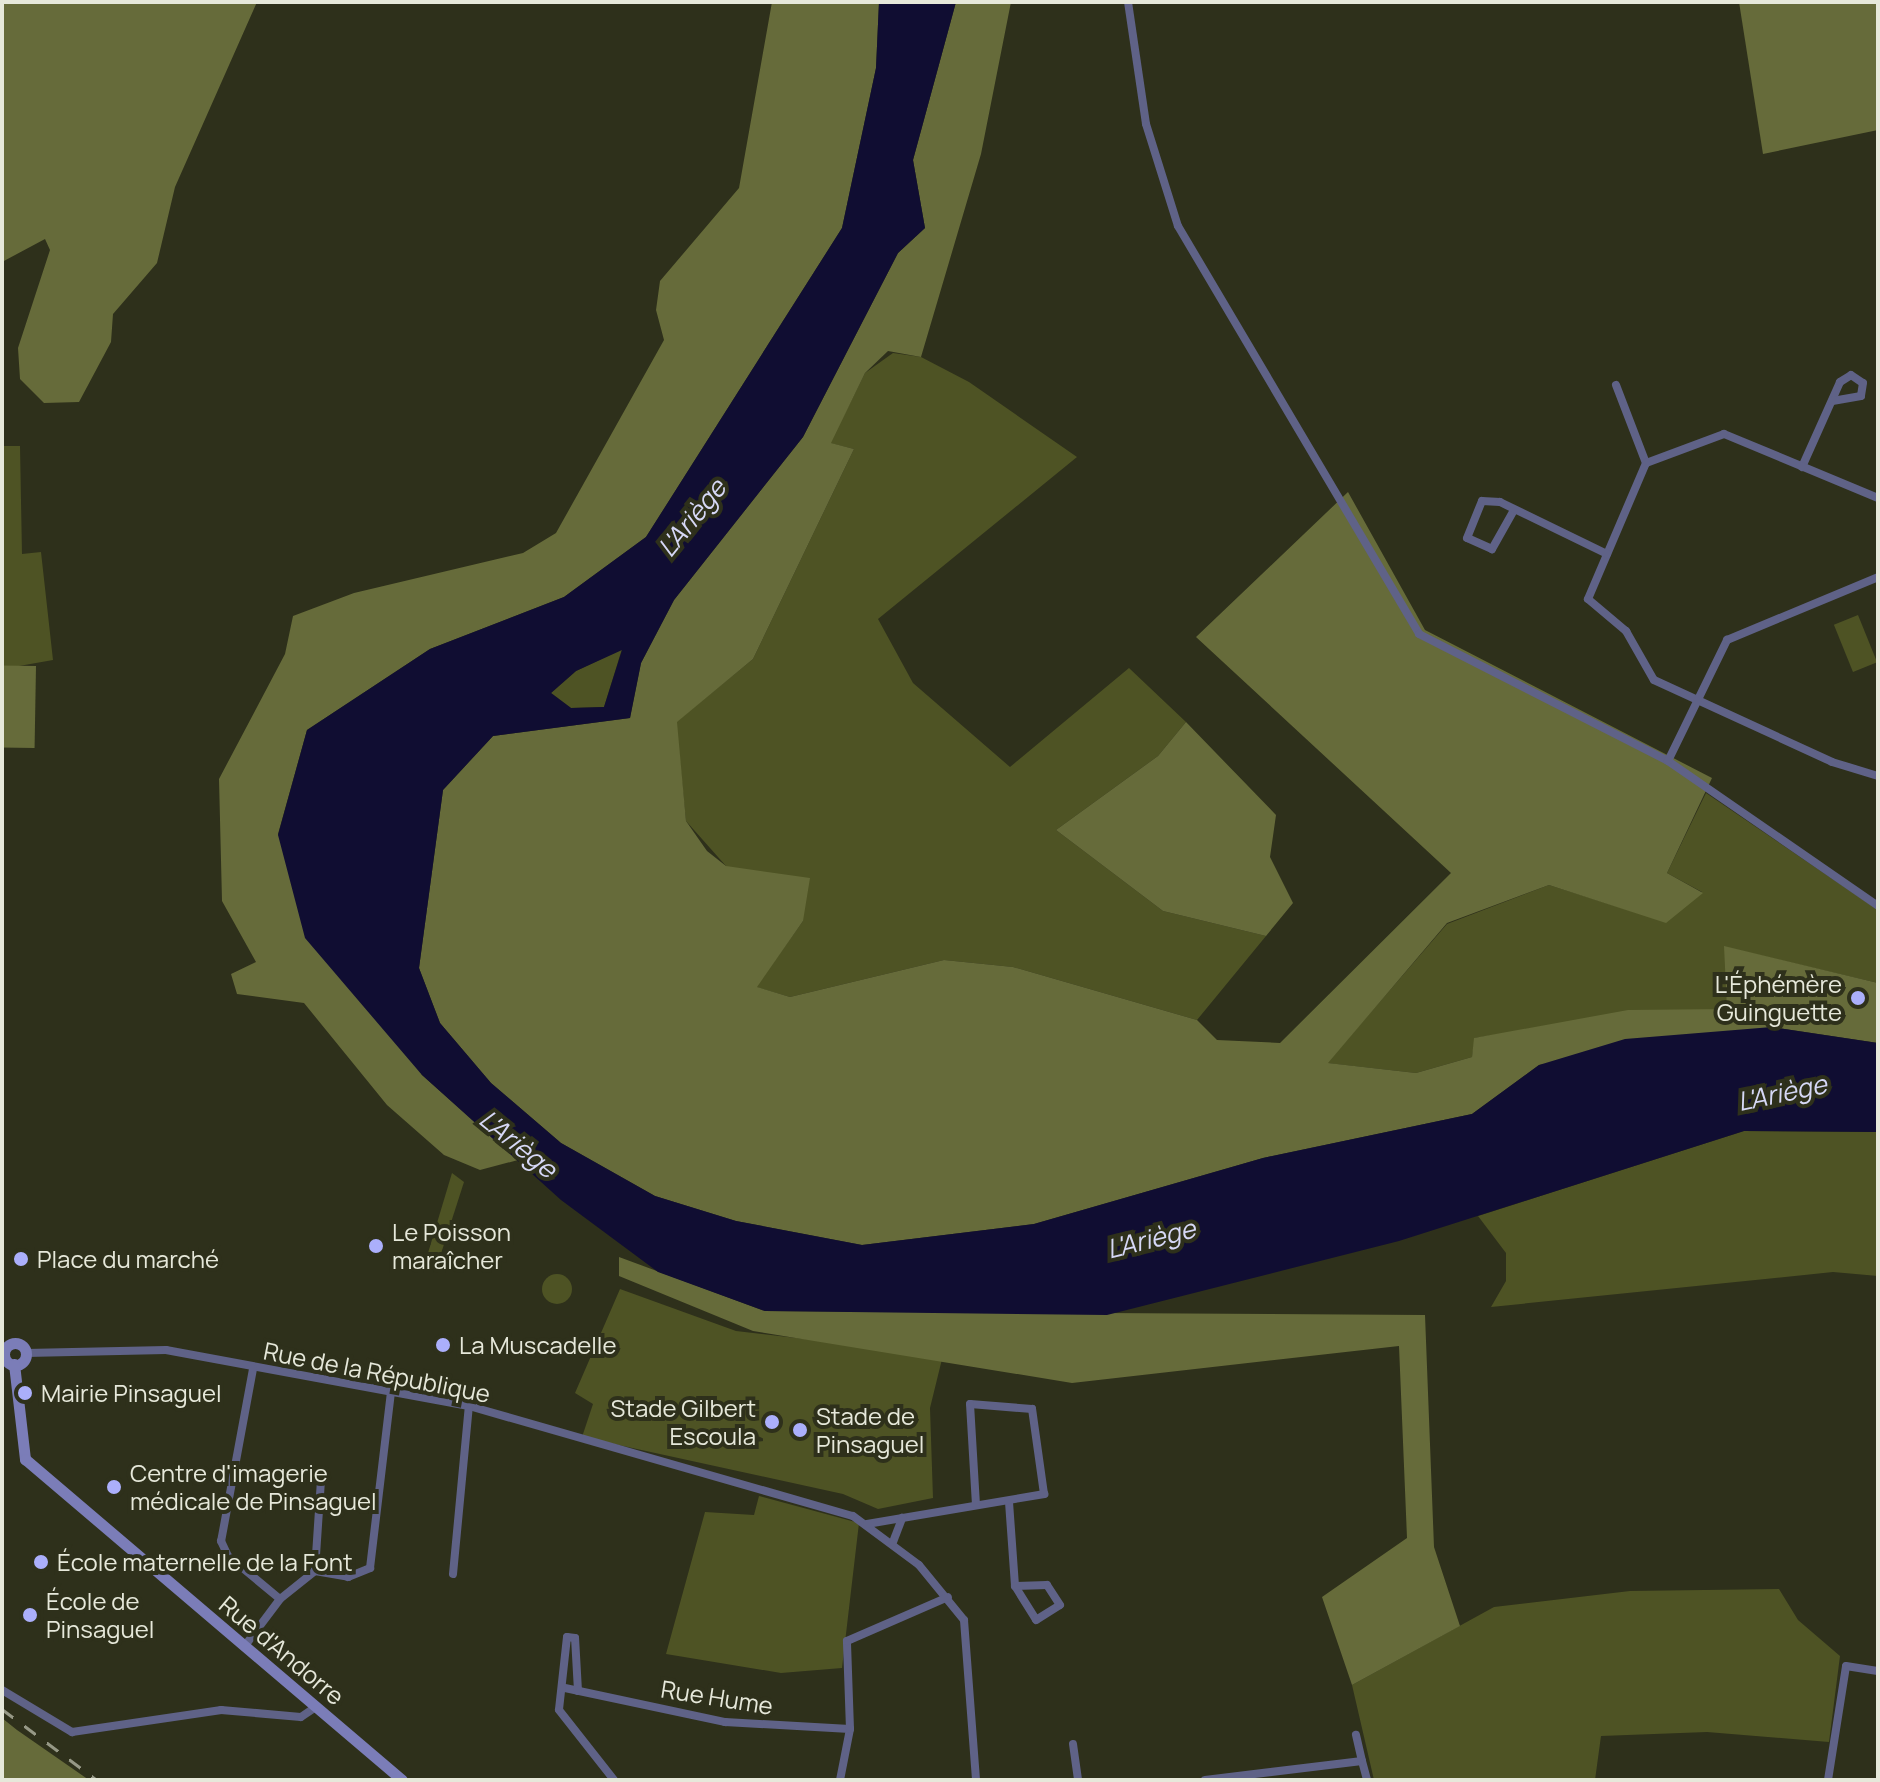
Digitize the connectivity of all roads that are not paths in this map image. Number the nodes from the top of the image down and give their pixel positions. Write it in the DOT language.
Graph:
graph roads {
  1 [pos="1128,2"];
  2 [pos="1616,385"];
  3 [pos="1832,401"];
  4 [pos="1646,463"];
  5 [pos="1802,467"];
  6 [pos="1878,498"];
  7 [pos="1514,510"];
  8 [pos="1607,554"];
  9 [pos="1878,577"];
  10 [pos="1700,699"];
  11 [pos="1668,761"];
  12 [pos="1878,776"];
  13 [pos="1878,906"];
  14 [pos="26,1353"];
  15 [pos="3,1355"];
  16 [pos="14,1364"];
  17 [pos="253,1369"];
  18 [pos="391,1393"];
  19 [pos="469,1406"];
  20 [pos="302,1478"];
  21 [pos="1009,1502"];
  22 [pos="976,1505"];
  23 [pos="903,1517"];
  24 [pos="867,1524"];
  25 [pos="893,1542"];
  26 [pos="315,1571"];
  27 [pos="453,1574"];
  28 [pos="1015,1586"];
  29 [pos="948,1597"];
  30 [pos="280,1599"];
  31 [pos="244,1647"];
  32 [pos="1878,1671"];
  33 [pos="565,1688"];
  34 [pos="2,1690"];
  35 [pos="578,1691"];
  36 [pos="316,1707"];
  37 [pos="850,1729"];
  38 [pos="1356,1735"];
  39 [pos="1073,1744"];
  40 [pos="1362,1761"];
  41 [pos="402,1780"];
  42 [pos="614,1780"];
  43 [pos="840,1780"];
  44 [pos="976,1780"];
  45 [pos="1078,1780"];
  46 [pos="1205,1780"];
  47 [pos="1367,1780"];
  48 [pos="1828,1780"];
  1 -- 11 [label="street"];
  2 -- 4 [label="street"];
  3 -- 5 [label="street"];
  4 -- 5 [label="street"];
  4 -- 8 [label="street"];
  5 -- 6 [label="street"];
  7 -- 7 [label="street"];
  7 -- 8 [label="street"];
  8 -- 10 [label="street"];
  9 -- 10 [label="street"];
  10 -- 11 [label="street"];
  10 -- 12 [label="street"];
  11 -- 13 [label="street"];
  14 -- 15 [label="main road"];
  14 -- 16 [label="main road"];
  14 -- 17 [label="street, Rue de la République"];
  15 -- 16 [label="main road"];
  16 -- 31 [label="main road, Rue d'Andorre"];
  17 -- 18 [label="street, Rue de la République"];
  17 -- 30 [label="street"];
  18 -- 19 [label="street, Rue de la République"];
  18 -- 26 [label="street"];
  19 -- 24 [label="street, Rue de la République"];
  19 -- 27 [label="street"];
  20 -- 26 [label="street"];
  21 -- 22 [label="street"];
  21 -- 22 [label="street"];
  21 -- 28 [label="street"];
  22 -- 23 [label="street"];
  23 -- 24 [label="street"];
  23 -- 25 [label="street"];
  24 -- 25 [label="street, Rue de la République"];
  25 -- 29 [label="street, Rue de la République"];
  26 -- 30 [label="street"];
  28 -- 28 [label="street"];
  29 -- 37 [label="street"];
  29 -- 44 [label="street, Rue de la République"];
  30 -- 31 [label="street"];
  31 -- 36 [label="main road, Rue d'Andorre"];
  32 -- 48 [label="street"];
  33 -- 35 [label="street, Rue Hume"];
  33 -- 35 [label="street"];
  33 -- 42 [label="street"];
  34 -- 36 [label="street"];
  35 -- 37 [label="street, Rue Hume"];
  36 -- 41 [label="main road, Rue d'Andorre"];
  37 -- 43 [label="street"];
  38 -- 40 [label="street"];
  39 -- 45 [label="street"];
  40 -- 46 [label="street"];
  40 -- 47 [label="street"];
}
